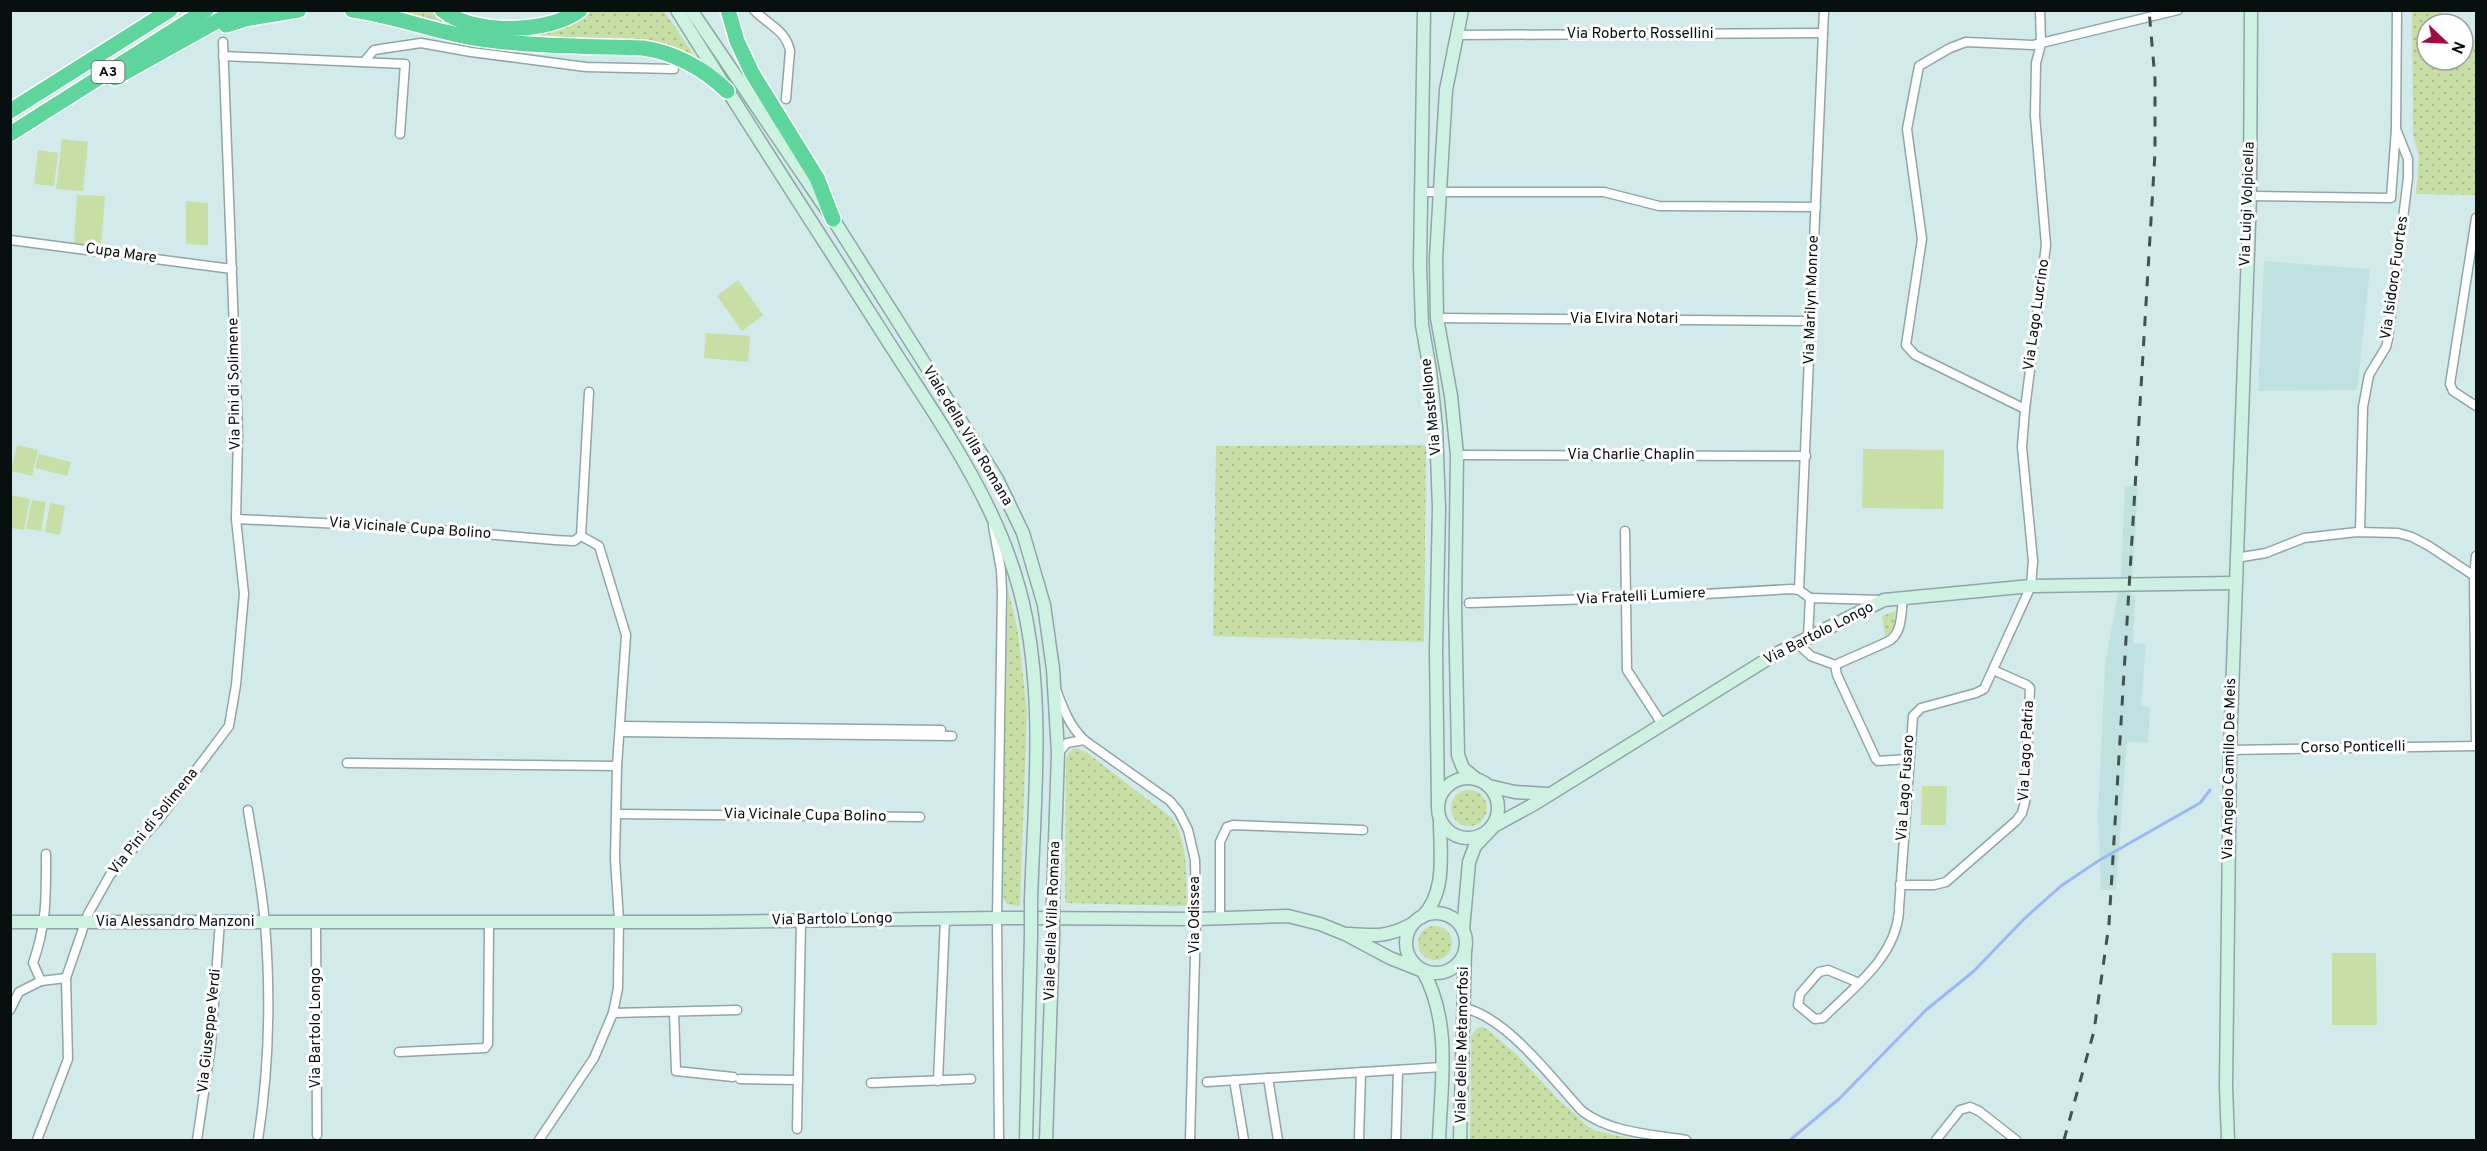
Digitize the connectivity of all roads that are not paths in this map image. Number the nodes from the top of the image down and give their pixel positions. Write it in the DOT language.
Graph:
graph roads {
  1 [pos="170,10"];
  2 [pos="206,10"];
  3 [pos="237,10"];
  4 [pos="299,10"];
  5 [pos="352,10"];
  6 [pos="442,10"];
  7 [pos="580,10"];
  8 [pos="677,10"];
  9 [pos="691,10"];
  10 [pos="728,10"];
  11 [pos="754,10"];
  12 [pos="1424,10"];
  13 [pos="1462,10"];
  14 [pos="1824,10"];
  15 [pos="2040,10"];
  16 [pos="2178,10"];
  17 [pos="2251,10"];
  18 [pos="2397,10"];
  19 [pos="1823,33"];
  20 [pos="1457,35"];
  21 [pos="184,41"];
  22 [pos="223,42"];
  23 [pos="2041,44"];
  24 [pos="223,56"];
  25 [pos="364,62"];
  26 [pos="674,69"];
  27 [pos="727,91"];
  28 [pos="786,99"];
  29 [pos="56,106"];
  30 [pos="10,111"];
  31 [pos="2396,129"];
  32 [pos="10,134"];
  33 [pos="400,134"];
  34 [pos="1422,192"];
  35 [pos="1439,192"];
  36 [pos="2250,196"];
  37 [pos="1816,207"];
  38 [pos="2476,218"];
  39 [pos="833,219"];
  40 [pos="10,240"];
  41 [pos="232,269"];
  42 [pos="1437,318"];
  43 [pos="1811,321"];
  44 [pos="589,392"];
  45 [pos="2242,397"];
  46 [pos="2476,406"];
  47 [pos="2025,409"];
  48 [pos="1457,455"];
  49 [pos="1806,456"];
  50 [pos="989,508"];
  51 [pos="236,519"];
  52 [pos="1625,531"];
  53 [pos="2360,532"];
  54 [pos="581,536"];
  55 [pos="2476,556"];
  56 [pos="2236,558"];
  57 [pos="2475,577"];
  58 [pos="2234,583"];
  59 [pos="2031,586"];
  60 [pos="1799,590"];
  61 [pos="1903,597"];
  62 [pos="1625,598"];
  63 [pos="1810,598"];
  64 [pos="1884,600"];
  65 [pos="1469,603"];
  66 [pos="1803,640"];
  67 [pos="1835,664"];
  68 [pos="1994,670"];
  69 [pos="1054,682"];
  70 [pos="1662,724"];
  71 [pos="229,726"];
  72 [pos="621,729"];
  73 [pos="941,730"];
  74 [pos="952,736"];
  75 [pos="1084,740"];
  76 [pos="2476,746"];
  77 [pos="2230,750"];
  78 [pos="1058,753"];
  79 [pos="1908,759"];
  80 [pos="347,763"];
  81 [pos="617,766"];
  82 [pos="1475,778"];
  83 [pos="1489,786"];
  84 [pos="1547,794"];
  85 [pos="1438,805"];
  86 [pos="248,810"];
  87 [pos="617,814"];
  88 [pos="920,818"];
  89 [pos="1440,818"];
  90 [pos="1363,830"];
  91 [pos="1488,831"];
  92 [pos="46,854"];
  93 [pos="1900,885"];
  94 [pos="997,918"];
  95 [pos="1220,918"];
  96 [pos="945,919"];
  97 [pos="1196,919"];
  98 [pos="619,920"];
  99 [pos="801,920"];
  100 [pos="220,921"];
  101 [pos="316,921"];
  102 [pos="1417,921"];
  103 [pos="10,922"];
  104 [pos="45,922"];
  105 [pos="84,922"];
  106 [pos="265,922"];
  107 [pos="489,922"];
  108 [pos="1463,930"];
  109 [pos="1345,934"];
  110 [pos="1465,950"];
  111 [pos="1423,971"];
  112 [pos="66,978"];
  113 [pos="41,981"];
  114 [pos="1859,983"];
  115 [pos="1464,1008"];
  116 [pos="10,1010"];
  117 [pos="737,1010"];
  118 [pos="674,1012"];
  119 [pos="613,1013"];
  120 [pos="399,1052"];
  121 [pos="1442,1067"];
  122 [pos="1398,1070"];
  123 [pos="1361,1072"];
  124 [pos="1268,1078"];
  125 [pos="971,1079"];
  126 [pos="798,1080"];
  127 [pos="1234,1080"];
  128 [pos="938,1081"];
  129 [pos="1208,1082"];
  130 [pos="871,1083"];
  131 [pos="798,1129"];
  132 [pos="317,1135"];
  133 [pos="37,1140"];
  134 [pos="197,1140"];
  135 [pos="258,1140"];
  136 [pos="539,1140"];
  137 [pos="999,1140"];
  138 [pos="1026,1140"];
  139 [pos="1046,1140"];
  140 [pos="1190,1140"];
  141 [pos="1244,1140"];
  142 [pos="1278,1140"];
  143 [pos="1359,1140"];
  144 [pos="1396,1140"];
  145 [pos="1439,1140"];
  146 [pos="1461,1140"];
  147 [pos="1686,1140"];
  148 [pos="1936,1140"];
  149 [pos="2016,1140"];
  150 [pos="2228,1140"];
  1 -- 30 [label="highway, A3"];
  2 -- 29 [label="highway, A3"];
  3 -- 21 [label="highway"];
  4 -- 21 [label="highway"];
  5 -- 27 [label="highway"];
  6 -- 7 [label="highway"];
  8 -- 27 [label="street, Viale della Villa Romana"];
  9 -- 39 [label="street, Viale della Villa Romana"];
  10 -- 39 [label="highway"];
  11 -- 28 [label="street"];
  12 -- 34 [label="street, Via Mastellone"];
  13 -- 20 [label="street, Via Mastellone"];
  14 -- 19 [label="street, Via Marilyn Monroe"];
  15 -- 23 [label="street, Via Lago Lucrino"];
  16 -- 23 [label="street"];
  17 -- 36 [label="street, Via Luigi Volpicella"];
  18 -- 31 [label="street, Via Isidoro Fuortes"];
  19 -- 20 [label="street, Via Roberto Rossellini"];
  19 -- 37 [label="street, Via Marilyn Monroe"];
  20 -- 35 [label="street, Via Mastellone"];
  21 -- 29 [label="highway"];
  22 -- 24 [label="street, Via Pini di Solimene"];
  23 -- 47 [label="street, Via Lago Lucrino"];
  23 -- 47 [label="street"];
  24 -- 25 [label="street"];
  24 -- 41 [label="street, Via Pini di Solimene"];
  25 -- 26 [label="street"];
  25 -- 33 [label="street"];
  27 -- 50 [label="street, Viale della Villa Romana"];
  29 -- 32 [label="highway, A3"];
  31 -- 36 [label="street, Via Isidoro Fuortes"];
  31 -- 53 [label="street, Via Isidoro Fuortes"];
  34 -- 35 [label="street"];
  34 -- 85 [label="street, Via Mastellone"];
  35 -- 37 [label="street"];
  35 -- 42 [label="street, Via Mastellone"];
  36 -- 45 [label="street, Via Luigi Volpicella"];
  37 -- 43 [label="street, Via Marilyn Monroe"];
  38 -- 46 [label="street"];
  39 -- 69 [label="street, Viale della Villa Romana"];
  40 -- 41 [label="street, Cupa Mare"];
  41 -- 51 [label="street, Via Pini di Solimene"];
  42 -- 43 [label="street, Via Elvira Notari"];
  42 -- 48 [label="street, Via Mastellone"];
  43 -- 49 [label="street, Via Marilyn Monroe"];
  44 -- 54 [label="street"];
  45 -- 56 [label="street, Via Angelo Camillo De Meis"];
  47 -- 59 [label="street, Via Lago Lucrino"];
  48 -- 49 [label="street, Via Charlie Chaplin"];
  48 -- 82 [label="street, Via Mastellone"];
  49 -- 60 [label="street, Via Marilyn Monroe"];
  50 -- 94 [label="street, Viale della Villa Romana"];
  50 -- 138 [label="street, Viale della Villa Romana, bridge"];
  51 -- 54 [label="street, Via Vicinale Cupa Bolino"];
  51 -- 71 [label="street, Via Pini di Solimene"];
  52 -- 62 [label="street"];
  53 -- 56 [label="street"];
  53 -- 57 [label="street"];
  54 -- 72 [label="street"];
  55 -- 57 [label="street"];
  56 -- 58 [label="street, Via Angelo Camillo De Meis"];
  57 -- 76 [label="street"];
  58 -- 59 [label="street, Via Bartolo Longo"];
  58 -- 77 [label="street, Via Angelo Camillo De Meis"];
  59 -- 61 [label="street, Via Bartolo Longo"];
  59 -- 68 [label="street, Via Lago Fusaro"];
  60 -- 62 [label="street, Via Fratelli Lumiere"];
  60 -- 63 [label="street"];
  61 -- 64 [label="street, Via Bartolo Longo"];
  61 -- 67 [label="street"];
  62 -- 65 [label="street, Via Fratelli Lumiere"];
  62 -- 70 [label="street"];
  63 -- 64 [label="street"];
  63 -- 66 [label="street"];
  64 -- 66 [label="street, Via Bartolo Longo"];
  66 -- 67 [label="street"];
  66 -- 70 [label="street, Via Bartolo Longo"];
  67 -- 79 [label="street"];
  68 -- 79 [label="street, Via Lago Fusaro"];
  68 -- 93 [label="street, Via Lago Patria"];
  69 -- 75 [label="street, Via Odissea"];
  69 -- 78 [label="street, Viale della Villa Romana"];
  70 -- 84 [label="street, Via Bartolo Longo"];
  71 -- 105 [label="street, Via Pini di Solimena"];
  72 -- 73 [label="street"];
  72 -- 74 [label="street"];
  72 -- 81 [label="street"];
  75 -- 78 [label="street"];
  75 -- 97 [label="street, Via Odissea"];
  76 -- 77 [label="street, Corso Ponticelli"];
  77 -- 150 [label="street, Via Angelo Camillo De Meis"];
  78 -- 139 [label="street, Viale della Villa Romana, bridge"];
  79 -- 93 [label="street, Via Lago Fusaro"];
  80 -- 81 [label="street"];
  81 -- 87 [label="street"];
  82 -- 83 [label="street"];
  82 -- 85 [label="street"];
  83 -- 84 [label="street"];
  83 -- 91 [label="street"];
  84 -- 91 [label="street, Via Bartolo Longo"];
  85 -- 89 [label="street"];
  86 -- 106 [label="street"];
  87 -- 88 [label="street, Via Vicinale Cupa Bolino"];
  87 -- 98 [label="street"];
  89 -- 91 [label="street"];
  89 -- 102 [label="street"];
  90 -- 95 [label="street"];
  91 -- 108 [label="street, Via Bartolo Longo"];
  92 -- 104 [label="street"];
  93 -- 114 [label="street, Via Lago Fusaro"];
  94 -- 96 [label="street, Via Bartolo Longo"];
  94 -- 97 [label="street, Via Bartolo Longo"];
  94 -- 137 [label="street, Viale della Villa Romana"];
  95 -- 97 [label="street, Via Bartolo Longo"];
  95 -- 109 [label="street, Via Bartolo Longo"];
  96 -- 99 [label="street, Via Bartolo Longo"];
  96 -- 128 [label="street"];
  97 -- 140 [label="street, Via Odissea"];
  98 -- 99 [label="street, Via Bartolo Longo"];
  98 -- 107 [label="street, Via Bartolo Longo"];
  98 -- 119 [label="street"];
  99 -- 126 [label="street"];
  100 -- 105 [label="street, Via Alessandro Manzoni"];
  100 -- 106 [label="street, Via Alessandro Manzoni"];
  100 -- 134 [label="street, Via Giuseppe Verdi"];
  101 -- 106 [label="street, Via Bartolo Longo"];
  101 -- 107 [label="street, Via Bartolo Longo"];
  101 -- 132 [label="street, Via Bartolo Longo"];
  102 -- 108 [label="street"];
  102 -- 109 [label="street, Via Bartolo Longo"];
  102 -- 111 [label="street"];
  103 -- 104 [label="street, Via Alessandro Manzoni"];
  104 -- 105 [label="street, Via Alessandro Manzoni"];
  104 -- 113 [label="street"];
  105 -- 112 [label="street, Via Alessandro Manzoni"];
  106 -- 135 [label="street"];
  107 -- 120 [label="street"];
  108 -- 110 [label="street"];
  109 -- 111 [label="street, Via Bartolo Longo"];
  110 -- 111 [label="street"];
  110 -- 115 [label="street, Viale delle Metamorfosi"];
  111 -- 121 [label="street, Viale delle Metamorfosi"];
  112 -- 113 [label="street"];
  112 -- 133 [label="street, Via Alessandro Manzoni"];
  113 -- 116 [label="street"];
  114 -- 114 [label="street, Via Lago Fusaro"];
  115 -- 146 [label="street, Viale delle Metamorfosi"];
  115 -- 147 [label="street"];
  117 -- 118 [label="street"];
  118 -- 119 [label="street"];
  118 -- 126 [label="street"];
  119 -- 136 [label="street"];
  121 -- 122 [label="street"];
  121 -- 145 [label="street, Viale delle Metamorfosi"];
  122 -- 123 [label="street"];
  122 -- 144 [label="street"];
  123 -- 124 [label="street"];
  123 -- 143 [label="street"];
  124 -- 127 [label="street"];
  124 -- 142 [label="street"];
  125 -- 128 [label="street"];
  126 -- 131 [label="street"];
  127 -- 129 [label="street"];
  127 -- 141 [label="street"];
  128 -- 130 [label="street"];
  148 -- 149 [label="street"];
}
